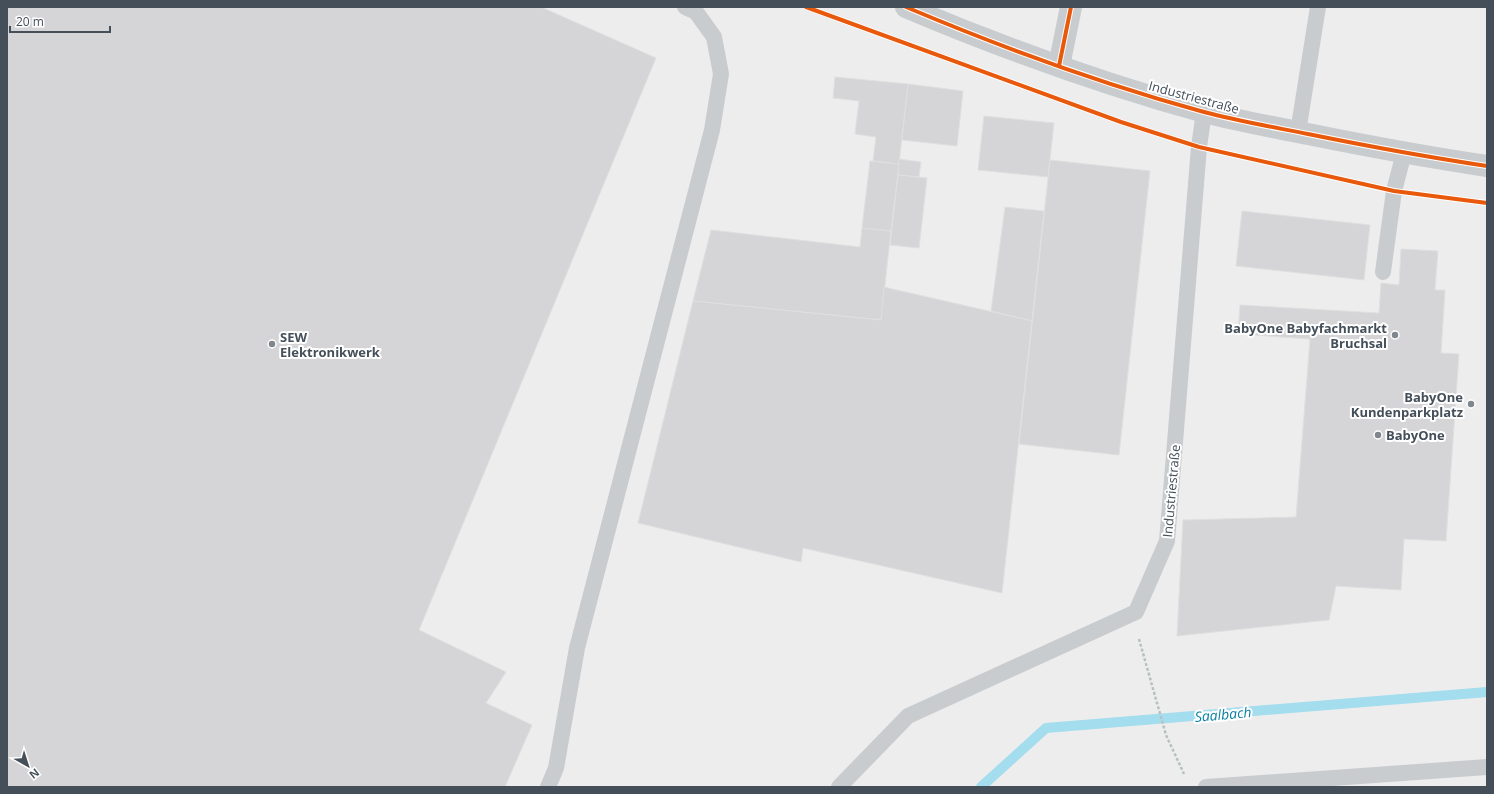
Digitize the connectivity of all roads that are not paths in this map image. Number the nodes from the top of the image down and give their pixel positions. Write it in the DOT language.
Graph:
graph roads {
  1 [pos="685,7"];
  2 [pos="906,7"];
  3 [pos="1071,7"];
  4 [pos="1318,7"];
  5 [pos="1059,66"];
  6 [pos="1204,112"];
  7 [pos="1298,132"];
  8 [pos="1404,153"];
  9 [pos="1487,166"];
  10 [pos="1383,272"];
  11 [pos="1487,767"];
  12 [pos="548,787"];
  13 [pos="839,787"];
  14 [pos="1206,787"];
  1 -- 12 [label="lane"];
  2 -- 5 [label="street, Industriestraße"];
  3 -- 5 [label="street"];
  4 -- 7 [label="lane"];
  5 -- 6 [label="street, Industriestraße"];
  6 -- 7 [label="street, Industriestraße"];
  6 -- 13 [label="lane, Industriestraße"];
  7 -- 8 [label="street, Industriestraße"];
  8 -- 9 [label="street, Industriestraße"];
  8 -- 10 [label="lane"];
  11 -- 14 [label="lane"];
}
